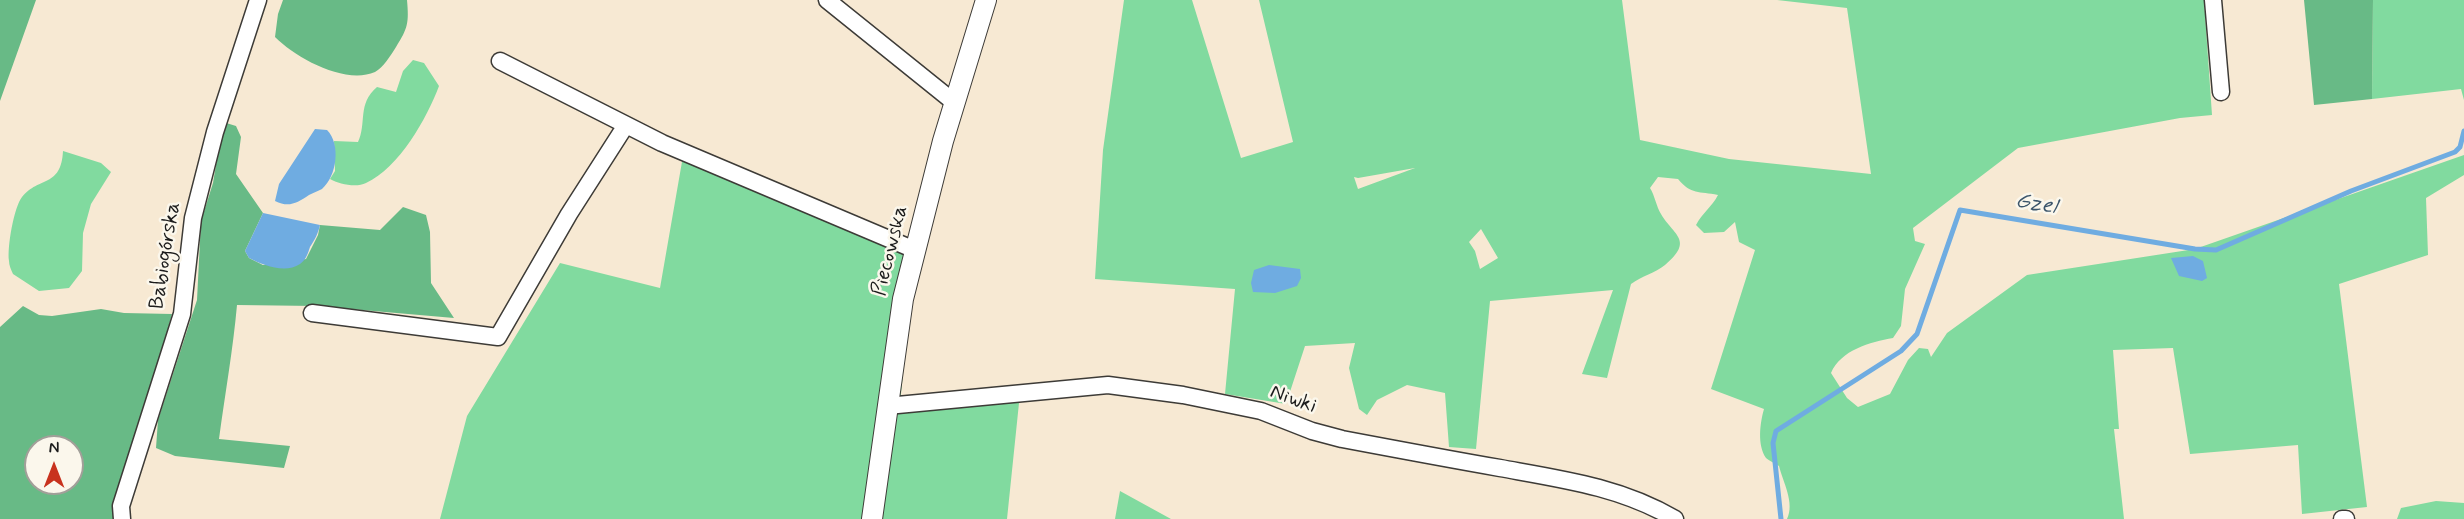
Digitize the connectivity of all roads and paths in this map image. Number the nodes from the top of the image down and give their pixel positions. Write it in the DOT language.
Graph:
graph roads {
  1 [pos="258,0"];
  2 [pos="827,0"];
  3 [pos="986,0"];
  4 [pos="2213,0"];
  5 [pos="500,61"];
  6 [pos="2221,92"];
  7 [pos="955,103"];
  8 [pos="626,125"];
  9 [pos="915,250"];
  10 [pos="312,313"];
  11 [pos="887,406"];
  12 [pos="122,519"];
  13 [pos="872,519"];
  14 [pos="1675,519"];
  1 -- 12 [label="street, Babiogórska"];
  2 -- 7 [label="street"];
  3 -- 7 [label="street, Piecowska"];
  4 -- 6 [label="street"];
  5 -- 8 [label="street"];
  7 -- 9 [label="street, Piecowska"];
  8 -- 9 [label="street"];
  8 -- 10 [label="street"];
  9 -- 11 [label="street, Piecowska"];
  11 -- 13 [label="street, Piecowska"];
  11 -- 14 [label="street, Niwki"];
}
